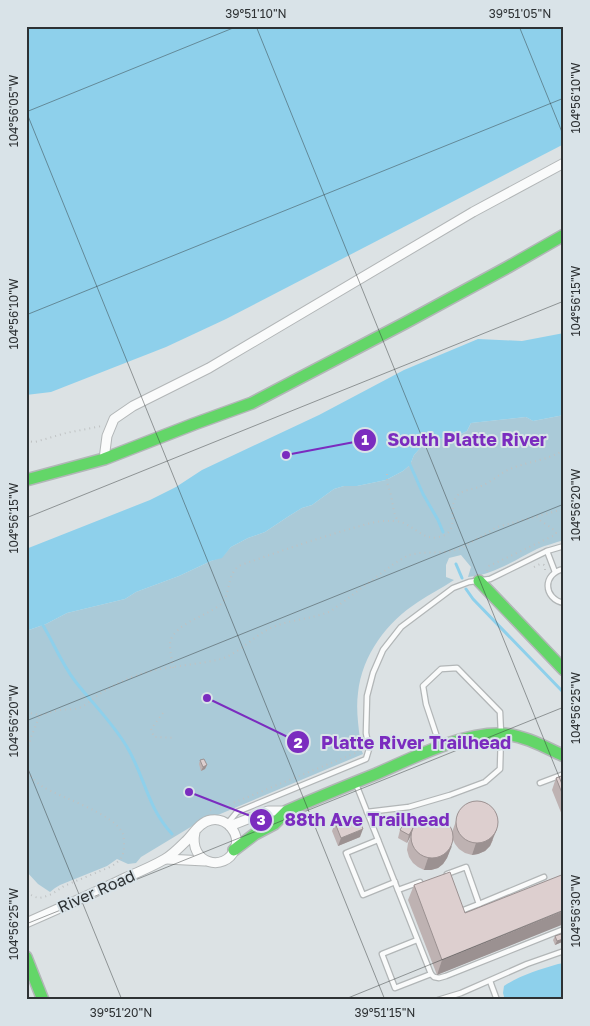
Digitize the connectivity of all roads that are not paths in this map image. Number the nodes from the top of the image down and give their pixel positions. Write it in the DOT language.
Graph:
graph roads {
  1 [pos="564,163"];
  2 [pos="564,235"];
  3 [pos="104,459"];
  4 [pos="26,480"];
  5 [pos="564,546"];
  6 [pos="547,551"];
  7 [pos="564,569"];
  8 [pos="555,572"];
  9 [pos="479,579"];
  10 [pos="564,603"];
  11 [pos="564,670"];
  12 [pos="502,734"];
  13 [pos="440,747"];
  14 [pos="564,756"];
  15 [pos="564,774"];
  16 [pos="355,782"];
  17 [pos="540,783"];
  18 [pos="287,811"];
  19 [pos="367,812"];
  20 [pos="228,825"];
  21 [pos="195,832"];
  22 [pos="378,840"];
  23 [pos="234,850"];
  24 [pos="166,859"];
  25 [pos="206,861"];
  26 [pos="447,874"];
  27 [pos="439,876"];
  28 [pos="544,877"];
  29 [pos="450,881"];
  30 [pos="395,882"];
  31 [pos="422,882"];
  32 [pos="398,890"];
  33 [pos="459,904"];
  34 [pos="480,904"];
  35 [pos="26,923"];
  36 [pos="564,930"];
  37 [pos="417,940"];
  38 [pos="564,951"];
  39 [pos="26,957"];
  40 [pos="431,974"];
  41 [pos="490,981"];
  42 [pos="43,1000"];
  43 [pos="438,1000"];
  44 [pos="497,1000"];
  1 -- 3 [label="street"];
  2 -- 3 [label="street"];
  3 -- 4 [label="street"];
  5 -- 6 [label="lane"];
  6 -- 8 [label="lane"];
  6 -- 9 [label="lane"];
  7 -- 8 [label="lane"];
  8 -- 10 [label="lane"];
  9 -- 11 [label="street"];
  9 -- 20 [label="lane"];
  12 -- 13 [label="street"];
  12 -- 13 [label="lane"];
  12 -- 14 [label="street"];
  12 -- 19 [label="lane"];
  13 -- 16 [label="street"];
  15 -- 17 [label="lane"];
  16 -- 18 [label="street"];
  16 -- 19 [label="lane"];
  18 -- 20 [label="street"];
  18 -- 23 [label="street"];
  19 -- 22 [label="lane"];
  20 -- 21 [label="street"];
  20 -- 23 [label="street"];
  21 -- 24 [label="street, River Road"];
  21 -- 25 [label="street"];
  22 -- 30 [label="lane"];
  22 -- 30 [label="lane"];
  23 -- 25 [label="street"];
  24 -- 25 [label="street, River Road"];
  24 -- 35 [label="street, River Road"];
  26 -- 27 [label="lane"];
  26 -- 29 [label="lane"];
  26 -- 34 [label="lane"];
  28 -- 34 [label="lane"];
  30 -- 32 [label="lane"];
  31 -- 32 [label="lane"];
  32 -- 37 [label="lane"];
  33 -- 34 [label="lane"];
  36 -- 40 [label="lane"];
  37 -- 40 [label="lane"];
  37 -- 40 [label="lane"];
  38 -- 41 [label="lane"];
  39 -- 42 [label="street"];
  41 -- 43 [label="lane"];
  41 -- 44 [label="lane"];
}
